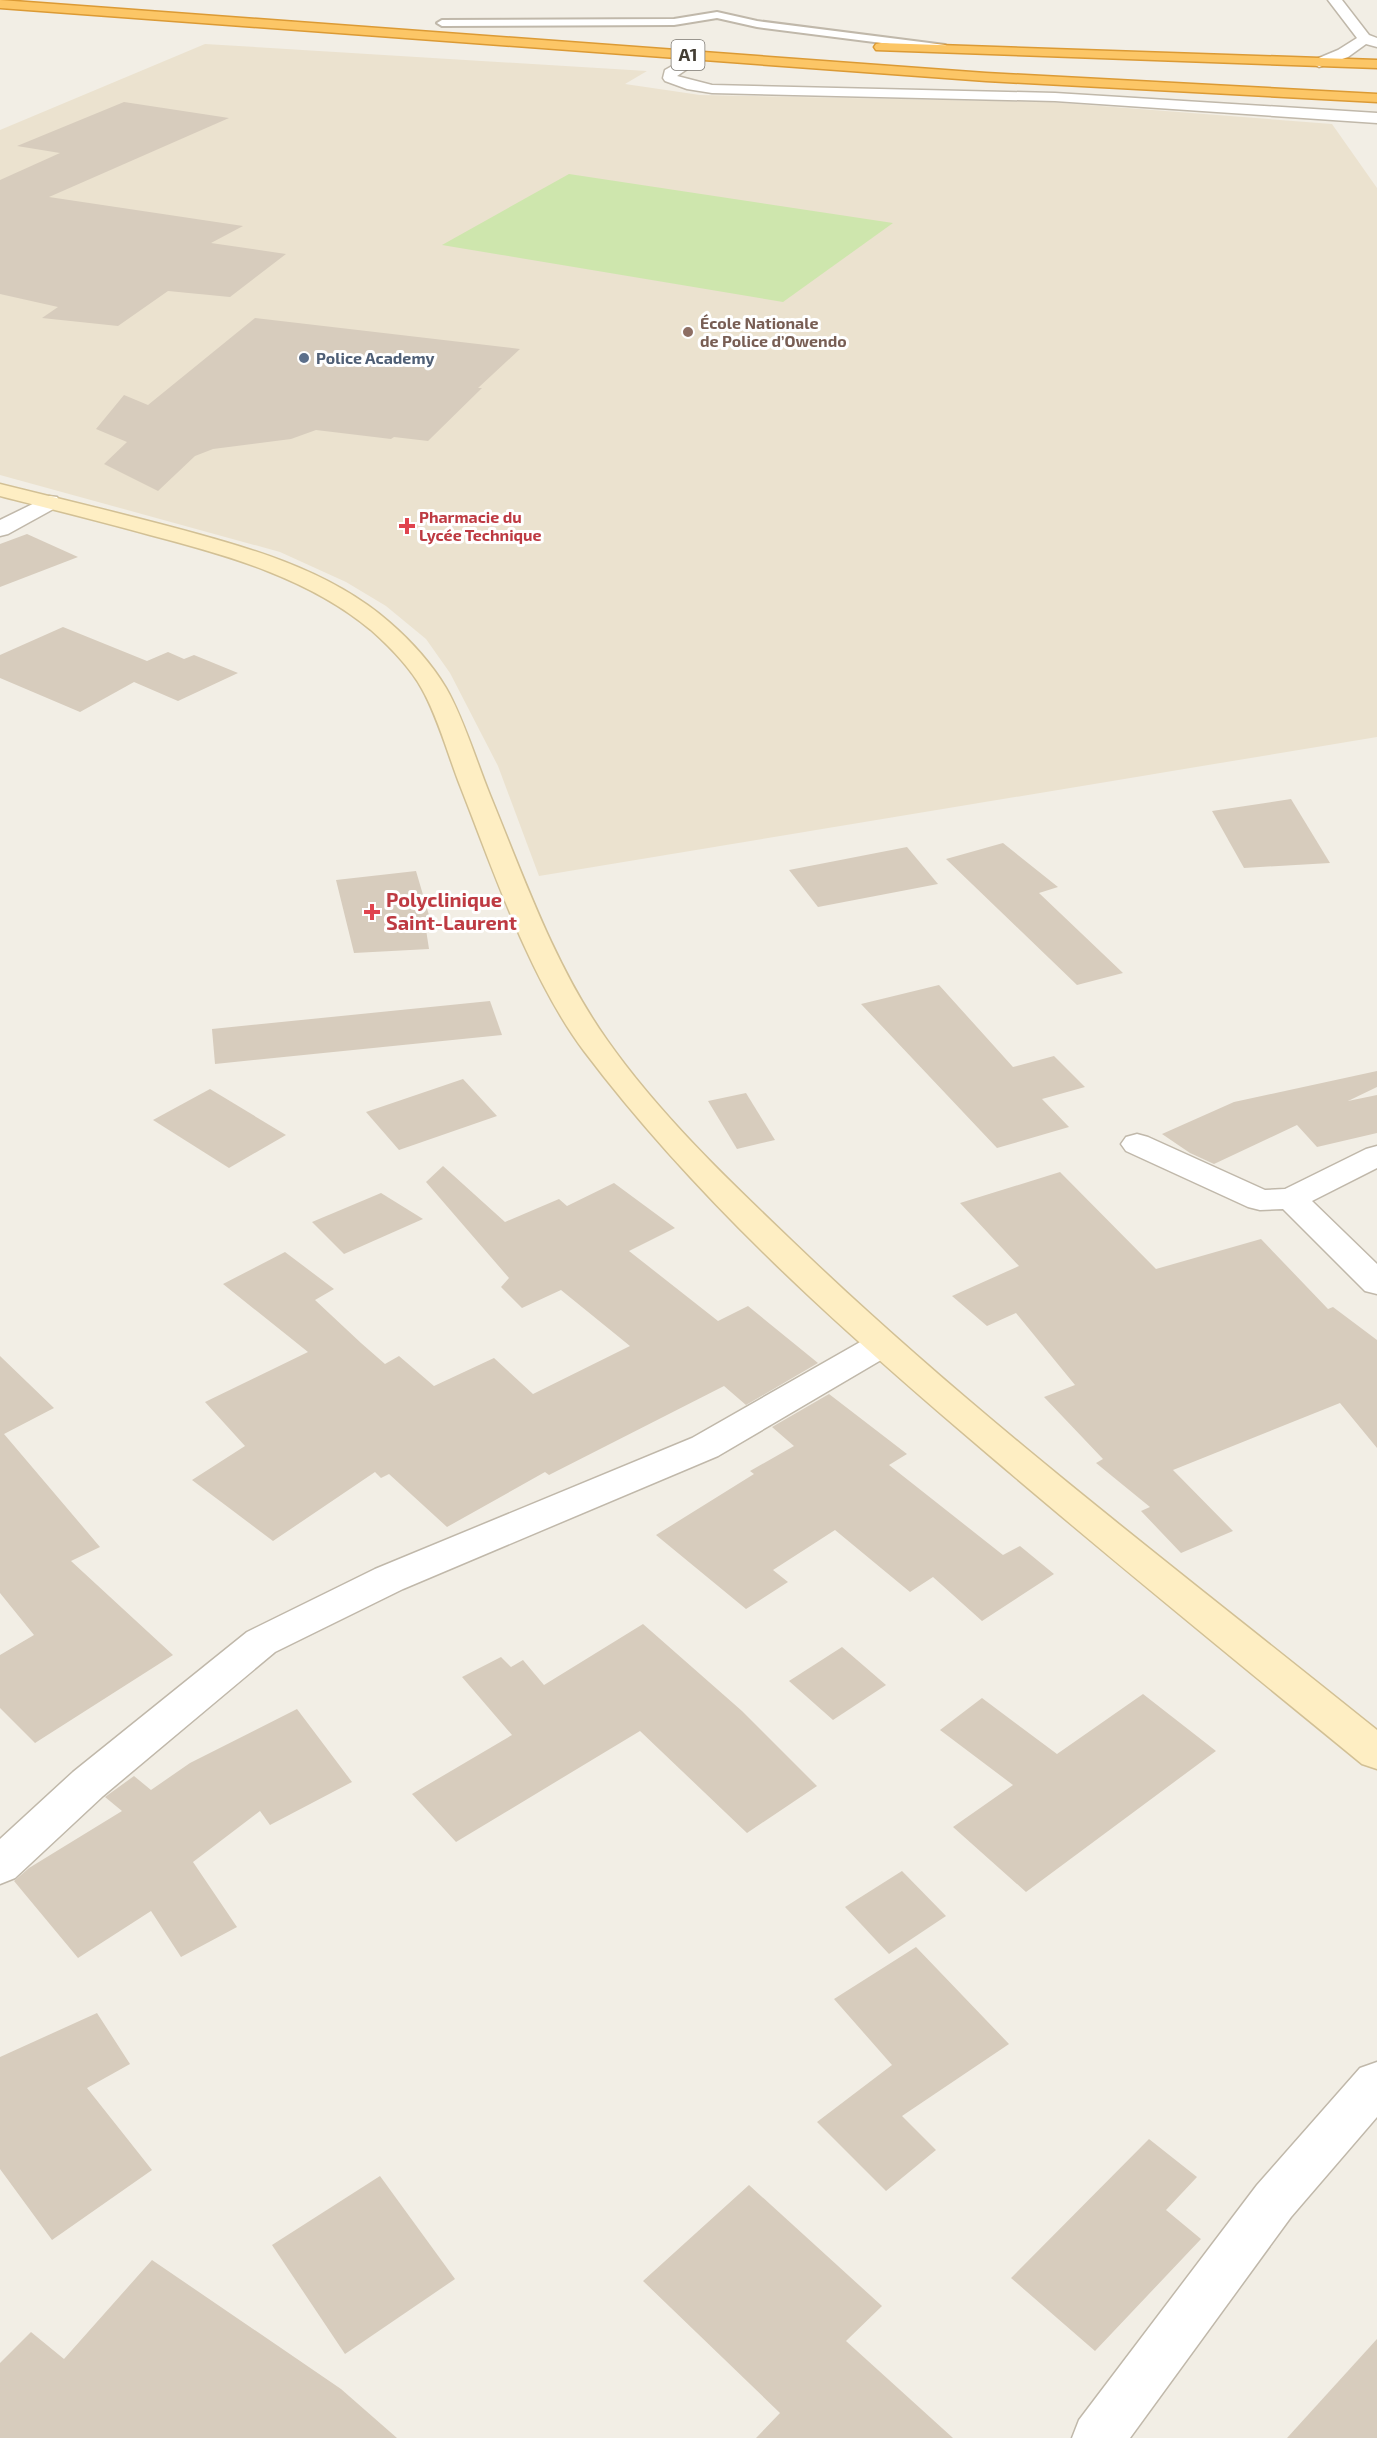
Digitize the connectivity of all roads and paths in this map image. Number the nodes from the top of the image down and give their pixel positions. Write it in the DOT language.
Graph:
graph roads {
  1 [pos="78,0"];
  2 [pos="1335,0"];
  3 [pos="0,4"];
  4 [pos="442,23"];
  5 [pos="662,37"];
  6 [pos="1370,40"];
  7 [pos="792,43"];
  8 [pos="972,51"];
  9 [pos="697,56"];
  10 [pos="1319,63"];
  11 [pos="1377,64"];
  12 [pos="1377,98"];
  13 [pos="1377,118"];
  14 [pos="0,490"];
  15 [pos="49,502"];
  16 [pos="0,529"];
  17 [pos="1137,1144"];
  18 [pos="1377,1156"];
  19 [pos="1291,1199"];
  20 [pos="1377,1283"];
  21 [pos="881,1346"];
  22 [pos="1377,1753"];
  23 [pos="0,1866"];
  24 [pos="1377,2083"];
  25 [pos="1098,2438"];
  1 -- 4 [label="highway, A1"];
  2 -- 6 [label="street"];
  3 -- 9 [label="highway, A1"];
  4 -- 5 [label="highway, A1"];
  4 -- 8 [label="lane"];
  6 -- 10 [label="street"];
  7 -- 8 [label="highway"];
  8 -- 10 [label="highway"];
  9 -- 12 [label="highway, A1"];
  9 -- 13 [label="street"];
  10 -- 11 [label="highway"];
  14 -- 15 [label="street"];
  15 -- 16 [label="street"];
  15 -- 21 [label="street"];
  17 -- 19 [label="street"];
  18 -- 19 [label="street"];
  19 -- 20 [label="street"];
  21 -- 22 [label="street"];
  21 -- 23 [label="street"];
  24 -- 25 [label="street"];
}
